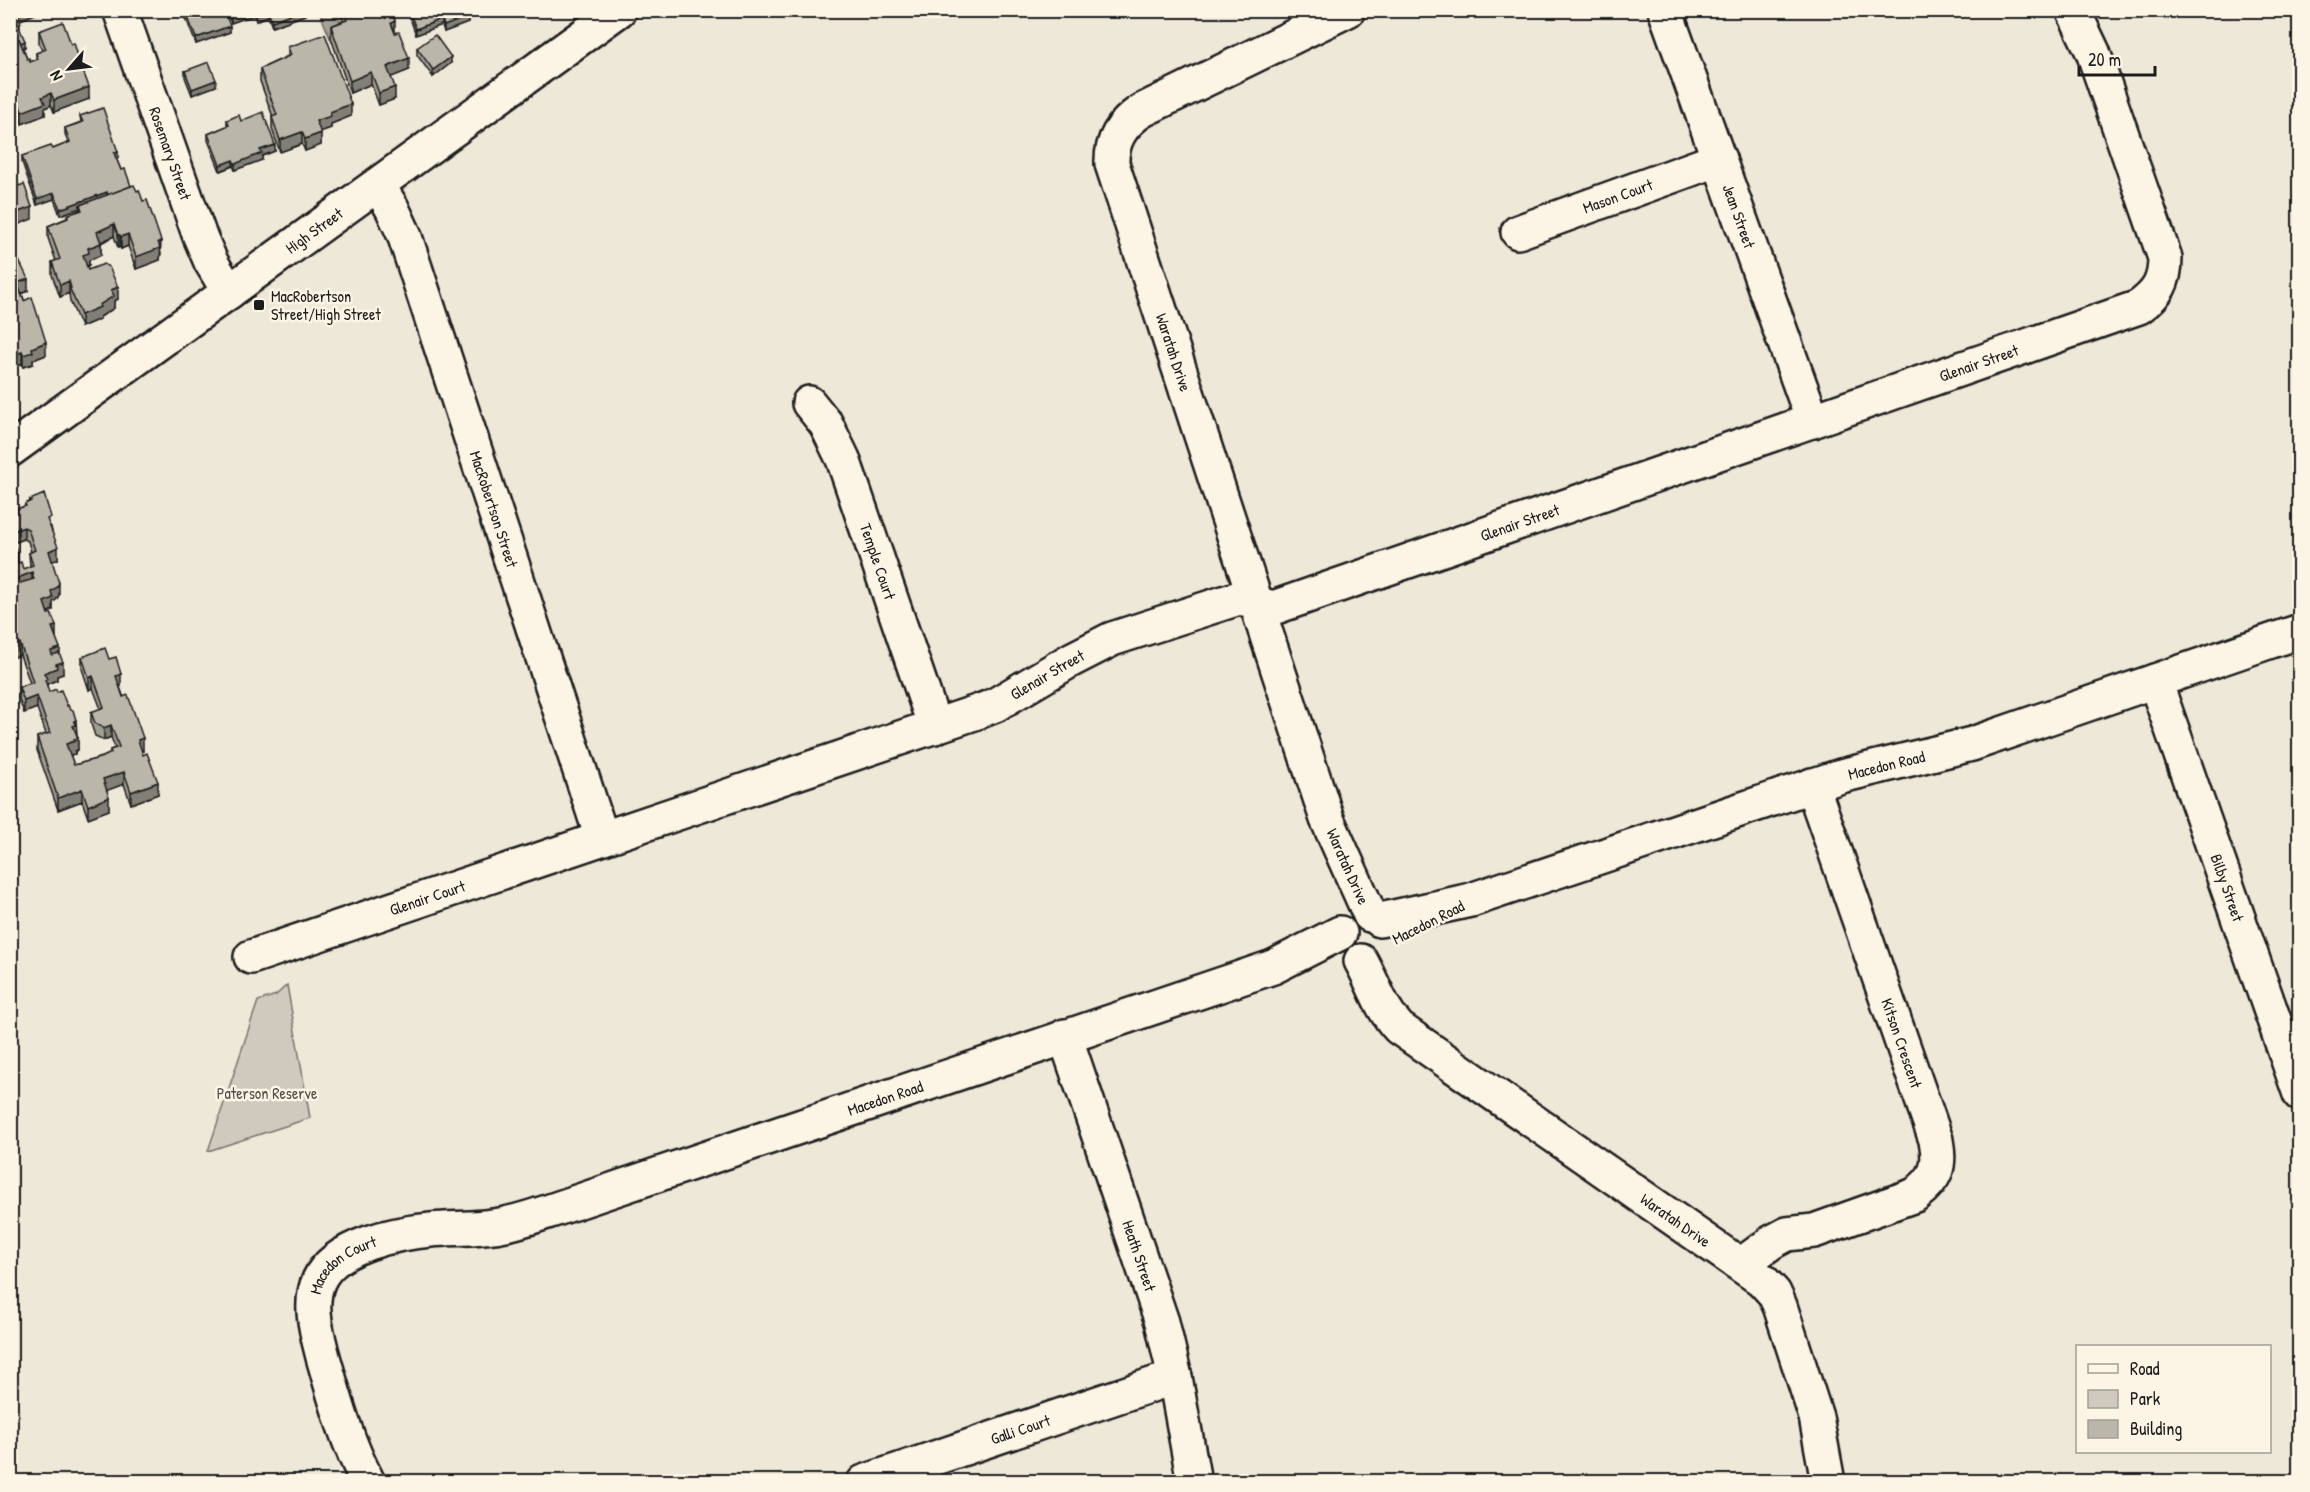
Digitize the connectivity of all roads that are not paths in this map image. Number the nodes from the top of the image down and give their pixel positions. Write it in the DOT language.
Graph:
graph roads {
  1 [pos="120,10"];
  2 [pos="619,10"];
  3 [pos="1348,10"];
  4 [pos="1665,10"];
  5 [pos="2073,10"];
  6 [pos="1719,159"];
  7 [pos="378,185"];
  8 [pos="1518,232"];
  9 [pos="229,292"];
  10 [pos="809,403"];
  11 [pos="1813,421"];
  12 [pos="10,450"];
  13 [pos="1255,602"];
  14 [pos="2300,631"];
  15 [pos="2155,681"];
  16 [pos="935,727"];
  17 [pos="1812,785"];
  18 [pos="602,838"];
  19 [pos="1364,937"];
  20 [pos="252,957"];
  21 [pos="1065,1036"];
  22 [pos="2300,1094"];
  23 [pos="498,1226"];
  24 [pos="1752,1272"];
  25 [pos="1175,1377"];
  26 [pos="368,1482"];
  27 [pos="864,1482"];
  28 [pos="1194,1482"];
  29 [pos="1828,1482"];
  1 -- 9 [label="street, Rosemary Street"];
  2 -- 7 [label="street, High Street"];
  3 -- 13 [label="street, Waratah Drive"];
  4 -- 6 [label="street, Jean Street"];
  5 -- 11 [label="street, Glenair Street"];
  6 -- 8 [label="street, Mason Court"];
  6 -- 11 [label="street, Jean Street"];
  7 -- 9 [label="street, High Street"];
  7 -- 18 [label="street, MacRobertson Street"];
  9 -- 12 [label="street, High Street"];
  10 -- 16 [label="street, Temple Court"];
  11 -- 13 [label="street, Glenair Street"];
  13 -- 16 [label="street, Glenair Street"];
  13 -- 19 [label="street, Waratah Drive"];
  14 -- 15 [label="street, Macedon Road"];
  15 -- 17 [label="street, Macedon Road"];
  15 -- 22 [label="street, Bilby Street"];
  16 -- 18 [label="street, Glenair Street"];
  17 -- 19 [label="street, Macedon Road"];
  17 -- 24 [label="street, Kitson Crescent"];
  18 -- 20 [label="street, Glenair Court"];
  19 -- 21 [label="street, Macedon Road"];
  19 -- 24 [label="street, Waratah Drive"];
  21 -- 23 [label="street, Macedon Road"];
  21 -- 25 [label="street, Heath Street"];
  23 -- 26 [label="street, Macedon Court"];
  24 -- 29 [label="street, Waratah Drive"];
  25 -- 27 [label="street, Galli Court"];
  25 -- 28 [label="street, Heath Street"];
}
